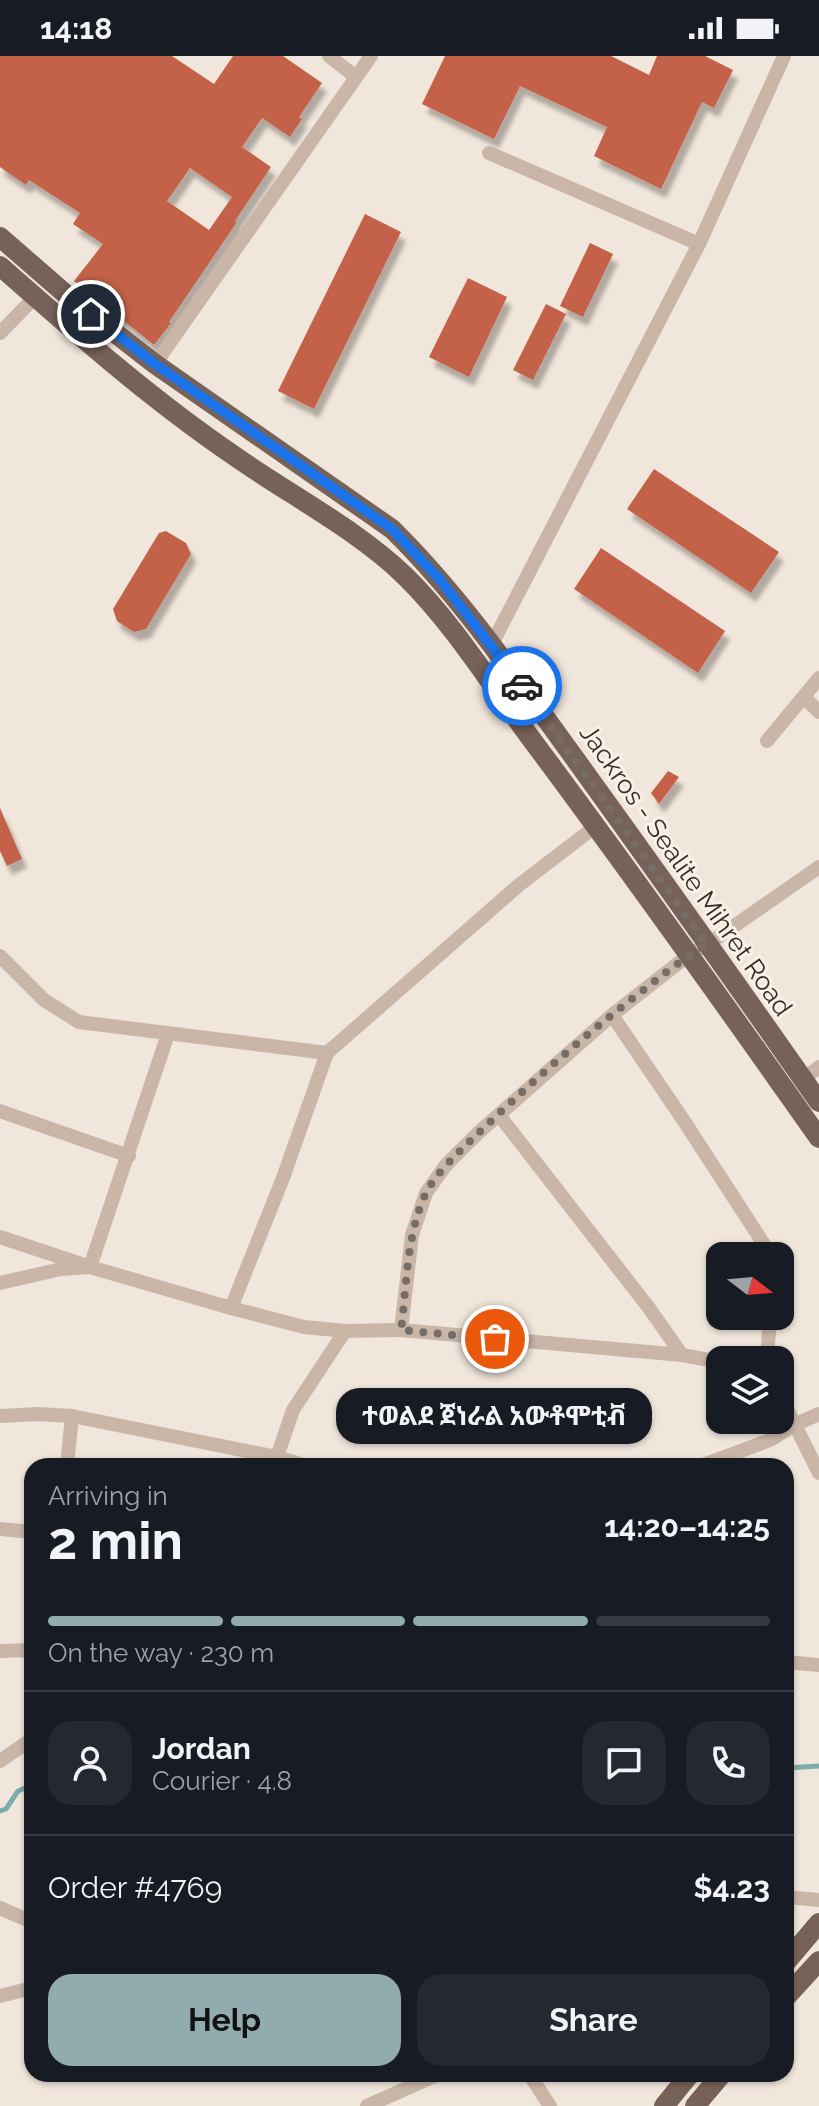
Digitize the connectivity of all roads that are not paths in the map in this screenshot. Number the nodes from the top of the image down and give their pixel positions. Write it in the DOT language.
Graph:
graph roads {
  1 [pos="329,56"];
  2 [pos="371,56"];
  3 [pos="784,56"];
  4 [pos="356,77"];
  5 [pos="489,153"];
  6 [pos="0,237"];
  7 [pos="699,244"];
  8 [pos="0,266"];
  9 [pos="35,297"];
  10 [pos="0,333"];
  11 [pos="155,364"];
  12 [pos="250,431"];
  13 [pos="233,456"];
  14 [pos="492,644"];
  15 [pos="819,678"];
  16 [pos="804,697"];
  17 [pos="819,712"];
  18 [pos="767,741"];
  19 [pos="596,826"];
  20 [pos="819,867"];
  21 [pos="699,950"];
  22 [pos="0,956"];
  23 [pos="612,1015"];
  24 [pos="168,1034"];
  25 [pos="327,1053"];
  26 [pos="811,1073"];
  27 [pos="819,1102"];
  28 [pos="0,1111"];
  29 [pos="499,1115"];
  30 [pos="819,1138"];
  31 [pos="129,1156"];
  32 [pos="0,1237"];
  33 [pos="763,1242"];
  34 [pos="90,1267"];
  35 [pos="0,1283"];
  36 [pos="231,1308"];
  37 [pos="401,1330"];
  38 [pos="345,1331"];
  39 [pos="682,1355"];
  40 [pos="706,1359"];
  41 [pos="819,1414"];
  42 [pos="0,1416"];
  43 [pos="72,1416"];
  44 [pos="794,1420"];
  45 [pos="796,1424"];
  46 [pos="277,1457"];
  47 [pos="68,1458"];
  48 [pos="280,1458"];
  49 [pos="722,1458"];
  50 [pos="819,1473"];
  51 [pos="0,1529"];
  52 [pos="24,1531"];
  53 [pos="24,1650"];
  54 [pos="0,1651"];
  55 [pos="794,1663"];
  56 [pos="819,1665"];
  57 [pos="24,1744"];
  58 [pos="0,1761"];
  59 [pos="794,1898"];
  60 [pos="819,1900"];
  61 [pos="0,1908"];
  62 [pos="24,1918"];
  63 [pos="819,1923"];
  64 [pos="794,1953"];
  65 [pos="819,1961"];
  66 [pos="794,1988"];
  67 [pos="24,1990"];
  68 [pos="0,1996"];
  69 [pos="421,2082"];
  70 [pos="534,2082"];
  71 [pos="684,2082"];
  72 [pos="715,2082"];
  73 [pos="367,2106"];
  74 [pos="550,2106"];
  75 [pos="664,2106"];
  76 [pos="695,2106"];
  1 -- 4 [label="street"];
  2 -- 4 [label="street"];
  3 -- 7 [label="street"];
  4 -- 11 [label="street"];
  5 -- 7 [label="street"];
  6 -- 11 [label="main road, Jackros - Sealite Mihret Road"];
  7 -- 14 [label="street"];
  8 -- 9 [label="main road"];
  9 -- 10 [label="street"];
  9 -- 13 [label="main road"];
  11 -- 12 [label="main road, Jackros - Sealite Mihret Road"];
  12 -- 13 [label="main road"];
  12 -- 14 [label="main road, Jackros - Sealite Mihret Road"];
  13 -- 19 [label="main road"];
  14 -- 21 [label="main road, Jackros - Sealite Mihret Road"];
  15 -- 16 [label="street"];
  16 -- 17 [label="street"];
  16 -- 18 [label="street"];
  19 -- 21 [label="main road"];
  19 -- 25 [label="street"];
  20 -- 21 [label="street"];
  21 -- 23 [label="street"];
  21 -- 26 [label="main road, Jackros - Sealite Mihret Road"];
  21 -- 30 [label="main road"];
  22 -- 24 [label="street"];
  23 -- 29 [label="street"];
  23 -- 33 [label="street"];
  24 -- 25 [label="street"];
  24 -- 31 [label="street"];
  25 -- 36 [label="street"];
  26 -- 27 [label="main road, Jackros - Sealite Mihret Road"];
  28 -- 31 [label="street"];
  29 -- 37 [label="street"];
  29 -- 39 [label="street"];
  31 -- 34 [label="street"];
  32 -- 34 [label="street"];
  34 -- 35 [label="street"];
  34 -- 36 [label="street"];
  36 -- 38 [label="street"];
  37 -- 38 [label="street"];
  37 -- 39 [label="street"];
  38 -- 46 [label="street"];
  39 -- 40 [label="street"];
  41 -- 45 [label="street"];
  42 -- 43 [label="street"];
  43 -- 46 [label="street"];
  43 -- 47 [label="street"];
  44 -- 45 [label="street"];
  45 -- 49 [label="street"];
  45 -- 50 [label="street"];
  46 -- 48 [label="street"];
  51 -- 52 [label="street"];
  53 -- 54 [label="street"];
  55 -- 56 [label="street"];
  57 -- 58 [label="street"];
  59 -- 60 [label="street"];
  61 -- 62 [label="street"];
  63 -- 64 [label="main road"];
  65 -- 66 [label="main road"];
  67 -- 68 [label="street"];
  69 -- 73 [label="street"];
  70 -- 74 [label="street"];
  71 -- 75 [label="main road"];
  72 -- 76 [label="main road"];
}
